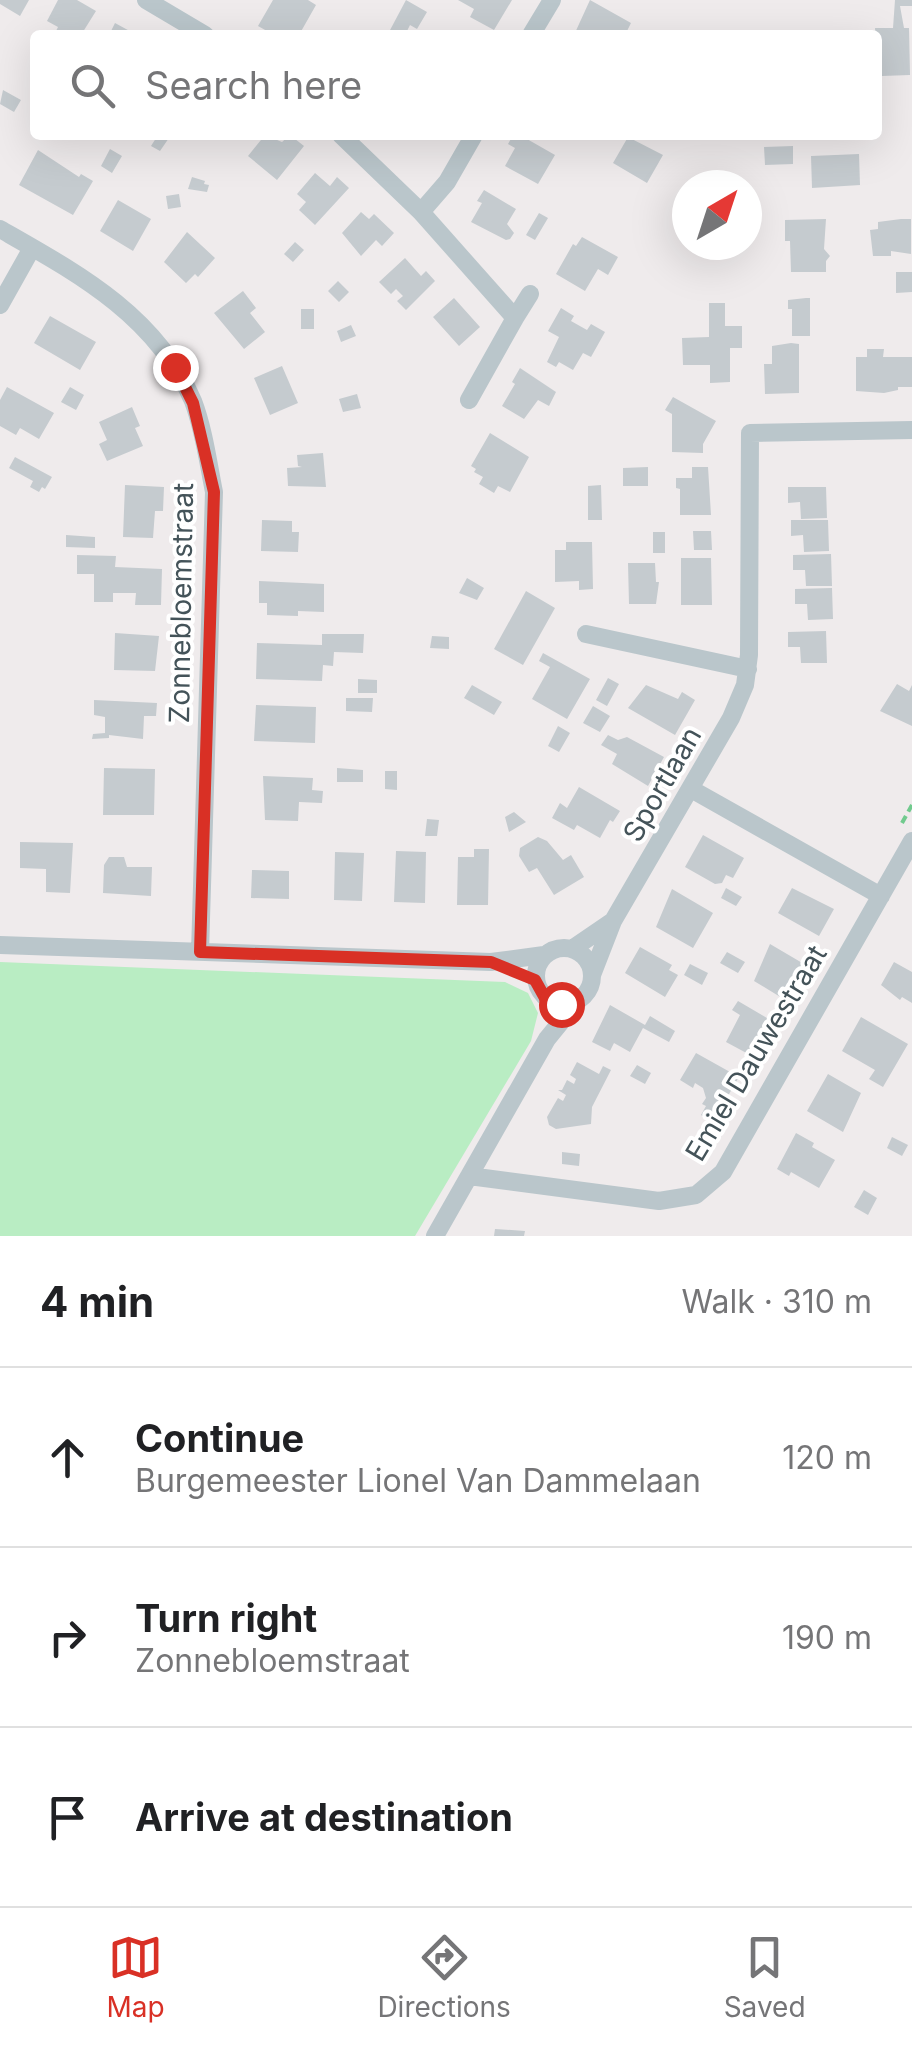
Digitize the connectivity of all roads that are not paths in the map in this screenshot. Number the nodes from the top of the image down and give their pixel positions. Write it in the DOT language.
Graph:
graph roads {
  1 [pos="146,0"];
  2 [pos="552,0"];
  3 [pos="197,30"];
  4 [pos="535,30"];
  5 [pos="346,140"];
  6 [pos="471,140"];
  7 [pos="422,212"];
  8 [pos="0,229"];
  9 [pos="32,248"];
  10 [pos="530,294"];
  11 [pos="0,305"];
  12 [pos="515,318"];
  13 [pos="469,400"];
  14 [pos="912,430"];
  15 [pos="586,634"];
  16 [pos="748,670"];
  17 [pos="691,788"];
  18 [pos="904,838"];
  19 [pos="881,896"];
  20 [pos="613,921"];
  21 [pos="0,945"];
  22 [pos="572,948"];
  23 [pos="200,952"];
  24 [pos="544,955"];
  25 [pos="491,962"];
  26 [pos="592,975"];
  27 [pos="535,980"];
  28 [pos="578,1000"];
  29 [pos="551,1002"];
  30 [pos="547,1040"];
  31 [pos="469,1176"];
  32 [pos="435,1236"];
  1 -- 3 [label="street"];
  2 -- 4 [label="street"];
  5 -- 7 [label="street"];
  6 -- 7 [label="street"];
  7 -- 12 [label="street"];
  8 -- 9 [label="street, Zonnebloemstraat"];
  9 -- 11 [label="street"];
  9 -- 23 [label="street, Zonnebloemstraat"];
  10 -- 12 [label="street"];
  12 -- 13 [label="street"];
  14 -- 16 [label="street, Sportlaan"];
  15 -- 16 [label="street"];
  16 -- 17 [label="street, Sportlaan"];
  17 -- 19 [label="street"];
  17 -- 20 [label="street, Sportlaan"];
  18 -- 19 [label="street, Emiel Dauwestraat"];
  19 -- 31 [label="street, Emiel Dauwestraat"];
  20 -- 22 [label="street, Sportlaan"];
  20 -- 26 [label="street, Sportlaan"];
  21 -- 23 [label="street"];
  22 -- 24 [label="street"];
  22 -- 26 [label="street"];
  23 -- 25 [label="street"];
  24 -- 25 [label="street"];
  24 -- 27 [label="street"];
  25 -- 27 [label="street"];
  26 -- 28 [label="street"];
  27 -- 29 [label="street"];
  28 -- 29 [label="street"];
  28 -- 30 [label="street"];
  29 -- 30 [label="street"];
  30 -- 31 [label="street"];
  31 -- 32 [label="street"];
}
